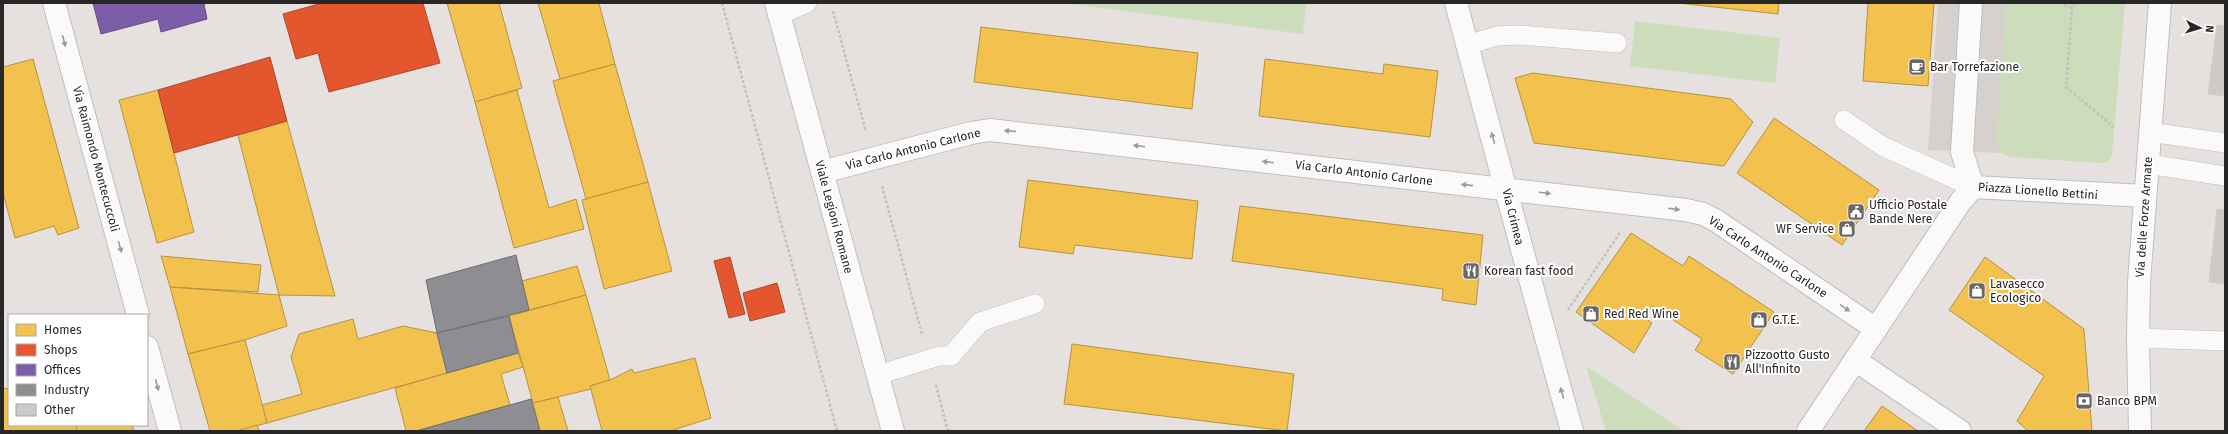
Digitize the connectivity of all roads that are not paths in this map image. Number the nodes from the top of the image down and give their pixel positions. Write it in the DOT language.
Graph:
graph roads {
  1 [pos="54,3"];
  2 [pos="808,3"];
  3 [pos="1456,3"];
  4 [pos="1971,3"];
  5 [pos="2160,3"];
  6 [pos="778,9"];
  7 [pos="1617,43"];
  8 [pos="1467,44"];
  9 [pos="1844,120"];
  10 [pos="2150,132"];
  11 [pos="2225,143"];
  12 [pos="2148,164"];
  13 [pos="822,172"];
  14 [pos="2225,176"];
  15 [pos="1973,187"];
  16 [pos="1506,189"];
  17 [pos="2145,196"];
  18 [pos="1035,304"];
  19 [pos="138,314"];
  20 [pos="1876,329"];
  21 [pos="2138,338"];
  22 [pos="2225,341"];
  23 [pos="148,351"];
  24 [pos="1854,360"];
  25 [pos="878,376"];
  26 [pos="170,431"];
  27 [pos="893,431"];
  28 [pos="1572,431"];
  29 [pos="1808,431"];
  30 [pos="1960,431"];
  31 [pos="2140,431"];
  1 -- 19 [label="street, Via Raimondo Montecuccoli, one-way"];
  2 -- 6 [label="lane"];
  3 -- 8 [label="street, Via Crimea"];
  4 -- 15 [label="street, Piazza Lionello Bettini"];
  5 -- 10 [label="street, Via delle Forze Armate"];
  6 -- 13 [label="street, Viale Legioni Romane"];
  7 -- 8 [label="lane"];
  16 -- 8 [label="street, Via Crimea, one-way"];
  9 -- 15 [label="lane"];
  10 -- 11 [label="lane"];
  10 -- 12 [label="street, Via delle Forze Armate"];
  12 -- 14 [label="lane"];
  12 -- 17 [label="street, Via delle Forze Armate"];
  16 -- 13 [label="street, Via Carlo Antonio Carlone, one-way"];
  13 -- 25 [label="street, Viale Legioni Romane"];
  15 -- 17 [label="street, Piazza Lionello Bettini"];
  15 -- 20 [label="street"];
  16 -- 20 [label="street, Via Carlo Antonio Carlone, one-way"];
  28 -- 16 [label="street, Via Crimea, one-way"];
  17 -- 21 [label="street, Via delle Forze Armate"];
  18 -- 25 [label="lane"];
  20 -- 24 [label="street"];
  21 -- 22 [label="lane"];
  21 -- 31 [label="street, Via delle Forze Armate"];
  23 -- 26 [label="street, one-way"];
  24 -- 29 [label="street"];
  24 -- 30 [label="street"];
  25 -- 27 [label="street, Viale Legioni Romane"];
}
